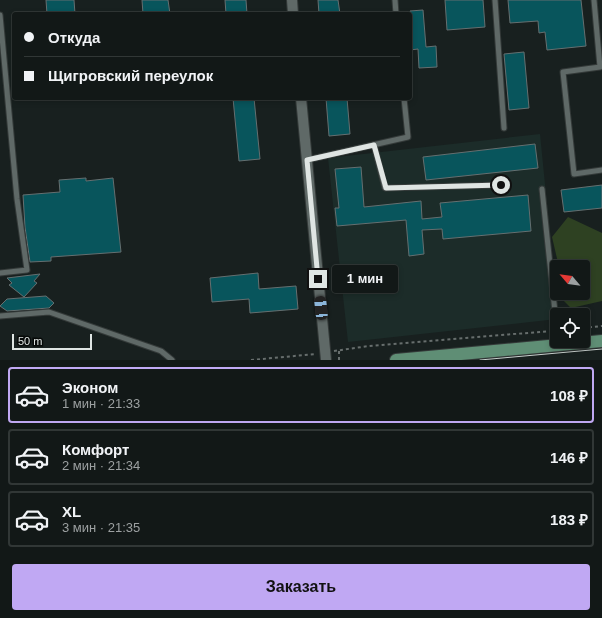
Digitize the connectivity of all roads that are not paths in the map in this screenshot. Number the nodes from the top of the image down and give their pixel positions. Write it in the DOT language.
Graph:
graph roads {
  1 [pos="292,0"];
  2 [pos="394,0"];
  3 [pos="495,0"];
  4 [pos="594,0"];
  5 [pos="293,12"];
  6 [pos="396,12"];
  7 [pos="0,15"];
  8 [pos="601,67"];
  9 [pos="301,100"];
  10 [pos="404,100"];
  11 [pos="504,128"];
  12 [pos="374,145"];
  13 [pos="307,160"];
  14 [pos="602,170"];
  15 [pos="501,185"];
  16 [pos="542,189"];
  17 [pos="0,273"];
  18 [pos="555,308"];
  19 [pos="0,316"];
  20 [pos="602,341"];
  21 [pos="590,342"];
  22 [pos="550,344"];
  23 [pos="326,356"];
  24 [pos="172,360"];
  25 [pos="396,360"];
  1 -- 5 [label="street"];
  2 -- 6 [label="lane"];
  3 -- 11 [label="lane"];
  4 -- 8 [label="lane"];
  7 -- 17 [label="lane"];
  8 -- 14 [label="lane"];
  9 -- 13 [label="street"];
  10 -- 12 [label="lane"];
  12 -- 13 [label="lane"];
  12 -- 15 [label="lane"];
  13 -- 23 [label="street"];
  16 -- 18 [label="lane"];
  19 -- 24 [label="lane"];
  20 -- 21 [label="main road"];
  22 -- 25 [label="main road"];
}
